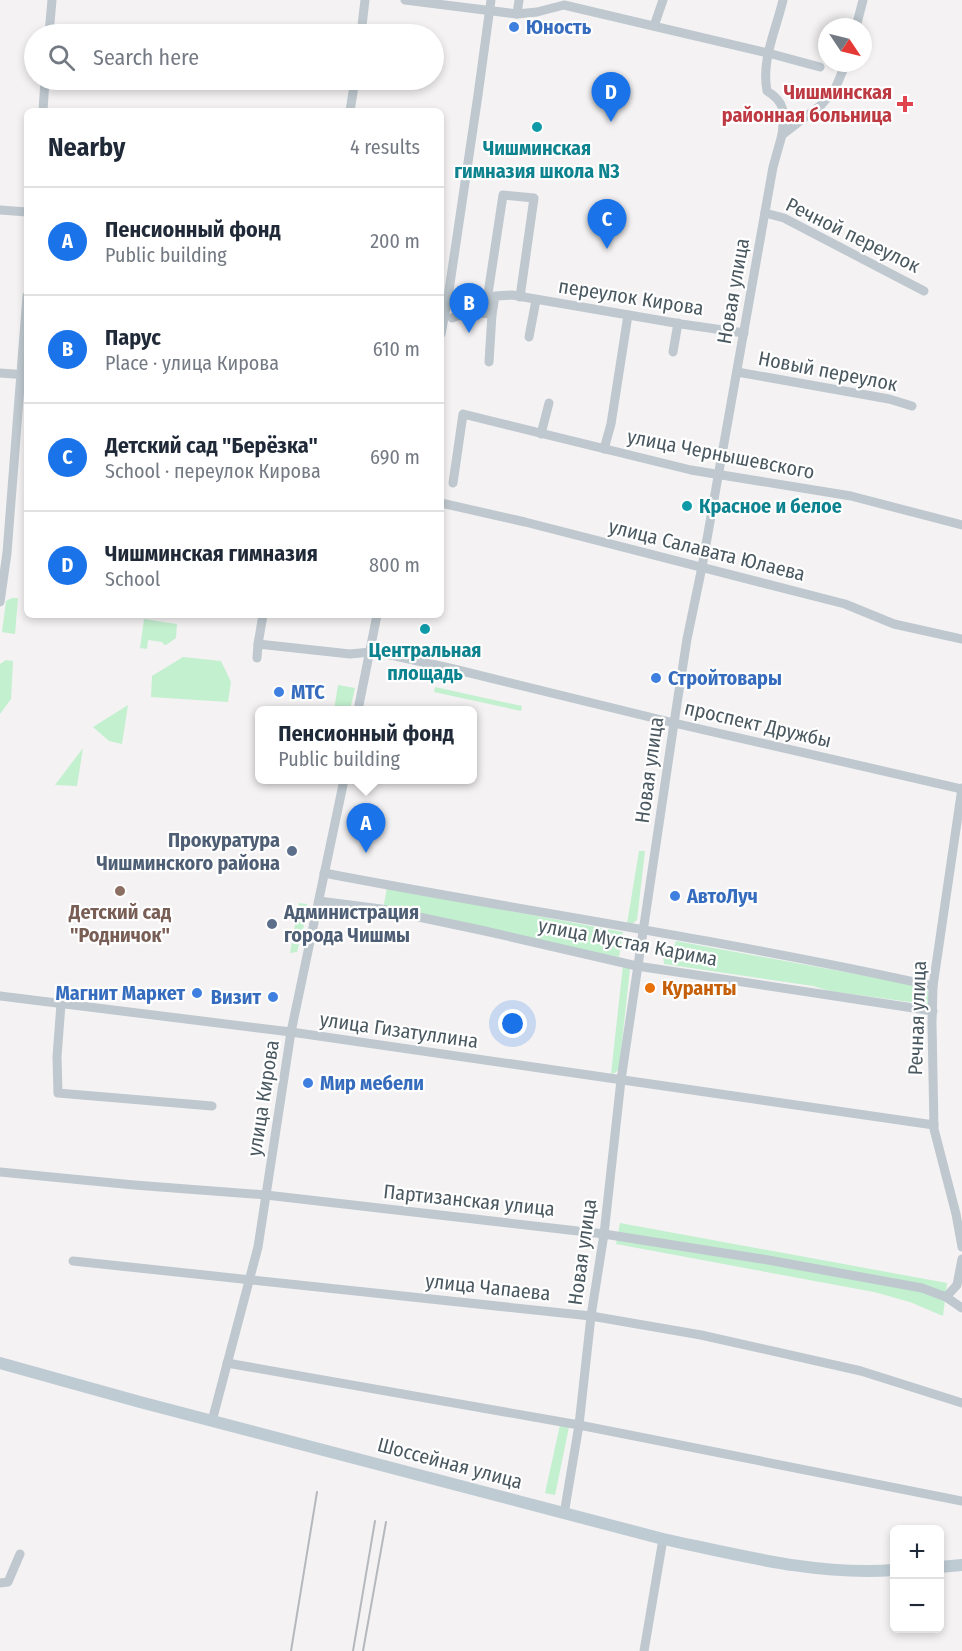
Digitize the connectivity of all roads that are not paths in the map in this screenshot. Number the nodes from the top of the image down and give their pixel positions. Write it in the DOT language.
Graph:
graph roads {
  1 [pos="52,0"];
  2 [pos="365,0"];
  3 [pos="405,0"];
  4 [pos="491,0"];
  5 [pos="519,0"];
  6 [pos="663,0"];
  7 [pos="783,0"];
  8 [pos="863,0"];
  9 [pos="489,11"];
  10 [pos="517,14"];
  11 [pos="858,18"];
  12 [pos="50,24"];
  13 [pos="362,24"];
  14 [pos="654,26"];
  15 [pos="768,53"];
  16 [pos="818,66"];
  17 [pos="842,72"];
  18 [pos="44,90"];
  19 [pos="353,90"];
  20 [pos="43,108"];
  21 [pos="350,108"];
  22 [pos="782,135"];
  23 [pos="0,210"];
  24 [pos="24,212"];
  25 [pos="765,213"];
  26 [pos="924,291"];
  27 [pos="516,296"];
  28 [pos="536,300"];
  29 [pos="492,311"];
  30 [pos="628,315"];
  31 [pos="444,318"];
  32 [pos="453,318"];
  33 [pos="678,323"];
  34 [pos="744,333"];
  35 [pos="529,336"];
  36 [pos="673,352"];
  37 [pos="489,362"];
  38 [pos="737,372"];
  39 [pos="0,373"];
  40 [pos="24,375"];
  41 [pos="549,403"];
  42 [pos="912,406"];
  43 [pos="542,434"];
  44 [pos="604,449"];
  45 [pos="718,475"];
  46 [pos="453,483"];
  47 [pos="444,504"];
  48 [pos="962,525"];
  49 [pos="702,567"];
  50 [pos="0,602"];
  51 [pos="262,618"];
  52 [pos="377,618"];
  53 [pos="962,639"];
  54 [pos="258,644"];
  55 [pos="371,652"];
  56 [pos="257,658"];
  57 [pos="359,706"];
  58 [pos="674,723"];
  59 [pos="343,784"];
  60 [pos="962,788"];
  61 [pos="324,873"];
  62 [pos="319,901"];
  63 [pos="643,930"];
  64 [pos="638,966"];
  65 [pos="933,986"];
  66 [pos="0,996"];
  67 [pos="61,1004"];
  68 [pos="933,1011"];
  69 [pos="291,1032"];
  70 [pos="621,1080"];
  71 [pos="212,1106"];
  72 [pos="934,1125"];
  73 [pos="0,1172"];
  74 [pos="266,1196"];
  75 [pos="604,1234"];
  76 [pos="962,1247"];
  77 [pos="962,1259"];
  78 [pos="73,1261"];
  79 [pos="249,1280"];
  80 [pos="946,1297"];
  81 [pos="962,1308"];
  82 [pos="591,1317"];
  83 [pos="0,1363"];
  84 [pos="227,1363"];
  85 [pos="962,1403"];
  86 [pos="212,1421"];
  87 [pos="579,1425"];
  88 [pos="962,1500"];
  89 [pos="564,1514"];
  90 [pos="663,1539"];
  91 [pos="20,1554"];
  92 [pos="962,1565"];
  93 [pos="944,1567"];
  94 [pos="890,1570"];
  95 [pos="0,1583"];
  96 [pos="644,1651"];
  1 -- 12 [label="street"];
  2 -- 13 [label="street"];
  3 -- 9 [label="street"];
  4 -- 9 [label="street"];
  5 -- 10 [label="street"];
  6 -- 14 [label="street"];
  7 -- 15 [label="street, Новая улица"];
  8 -- 11 [label="street"];
  9 -- 10 [label="street"];
  9 -- 31 [label="street"];
  10 -- 14 [label="street"];
  14 -- 15 [label="street"];
  15 -- 16 [label="street"];
  15 -- 22 [label="street, Новая улица"];
  17 -- 22 [label="street"];
  18 -- 20 [label="street"];
  19 -- 21 [label="street"];
  22 -- 25 [label="street, Новая улица"];
  23 -- 24 [label="street"];
  25 -- 26 [label="street, Речной переулок"];
  25 -- 34 [label="street, Новая улица"];
  27 -- 28 [label="street, переулок Кирова"];
  27 -- 29 [label="street"];
  27 -- 29 [label="street"];
  28 -- 30 [label="street, переулок Кирова"];
  28 -- 35 [label="street"];
  29 -- 32 [label="street"];
  29 -- 37 [label="street"];
  30 -- 33 [label="street, переулок Кирова"];
  30 -- 44 [label="street"];
  33 -- 34 [label="street, переулок Кирова"];
  33 -- 36 [label="street"];
  34 -- 38 [label="street, Новая улица"];
  38 -- 42 [label="street, Новый переулок"];
  38 -- 45 [label="street, Новая улица"];
  39 -- 40 [label="street"];
  40 -- 50 [label="street"];
  41 -- 43 [label="street"];
  43 -- 44 [label="street, улица Чернышевского"];
  43 -- 46 [label="street, улица Чернышевского"];
  44 -- 45 [label="street, улица Чернышевского"];
  45 -- 48 [label="street, улица Чернышевского"];
  45 -- 49 [label="street, Новая улица"];
  47 -- 49 [label="street, улица Салавата Юлаева"];
  49 -- 53 [label="street, улица Салавата Юлаева"];
  49 -- 58 [label="street, Новая улица"];
  51 -- 54 [label="street"];
  52 -- 55 [label="street"];
  54 -- 55 [label="street, проспект Дружбы"];
  54 -- 56 [label="street"];
  55 -- 57 [label="street"];
  55 -- 58 [label="street, проспект Дружбы"];
  58 -- 60 [label="street, проспект Дружбы"];
  58 -- 63 [label="street, Новая улица"];
  59 -- 61 [label="street, улица Кирова"];
  60 -- 65 [label="street, Речная улица"];
  61 -- 62 [label="street, улица Кирова"];
  61 -- 63 [label="street, улица Мустая Карима"];
  62 -- 64 [label="street, улица Мустая Карима"];
  62 -- 69 [label="street, улица Кирова"];
  63 -- 64 [label="street, Новая улица"];
  63 -- 65 [label="street, улица Мустая Карима"];
  64 -- 68 [label="street, улица Мустая Карима"];
  64 -- 70 [label="street, Новая улица"];
  65 -- 68 [label="street, Речная улица"];
  66 -- 67 [label="street, улица Гизатуллина"];
  67 -- 69 [label="street, улица Гизатуллина"];
  67 -- 71 [label="street"];
  68 -- 72 [label="street, Речная улица"];
  69 -- 70 [label="street, улица Гизатуллина"];
  69 -- 74 [label="street, улица Кирова"];
  70 -- 72 [label="street, улица Гизатуллина"];
  70 -- 75 [label="street, Новая улица"];
  72 -- 76 [label="street, Речная улица"];
  73 -- 74 [label="street, Партизанская улица"];
  74 -- 75 [label="street, Партизанская улица"];
  74 -- 79 [label="street, улица Кирова"];
  75 -- 80 [label="street, Партизанская улица"];
  75 -- 82 [label="street, Новая улица"];
  77 -- 80 [label="street"];
  78 -- 79 [label="street, улица Чапаева"];
  79 -- 82 [label="street, улица Чапаева"];
  79 -- 84 [label="street, улица Кирова"];
  80 -- 81 [label="street, Партизанская улица"];
  82 -- 85 [label="street, улица Чапаева"];
  82 -- 87 [label="street, Новая улица"];
  83 -- 86 [label="main road, Шоссейная улица"];
  84 -- 86 [label="street, улица Кирова"];
  84 -- 87 [label="street"];
  86 -- 89 [label="main road, Шоссейная улица"];
  87 -- 88 [label="street"];
  87 -- 89 [label="street, Новая улица"];
  89 -- 90 [label="main road, Шоссейная улица"];
  90 -- 94 [label="main road, Шоссейная улица"];
  90 -- 96 [label="street"];
  91 -- 95 [label="street"];
  92 -- 93 [label="main road"];
}
